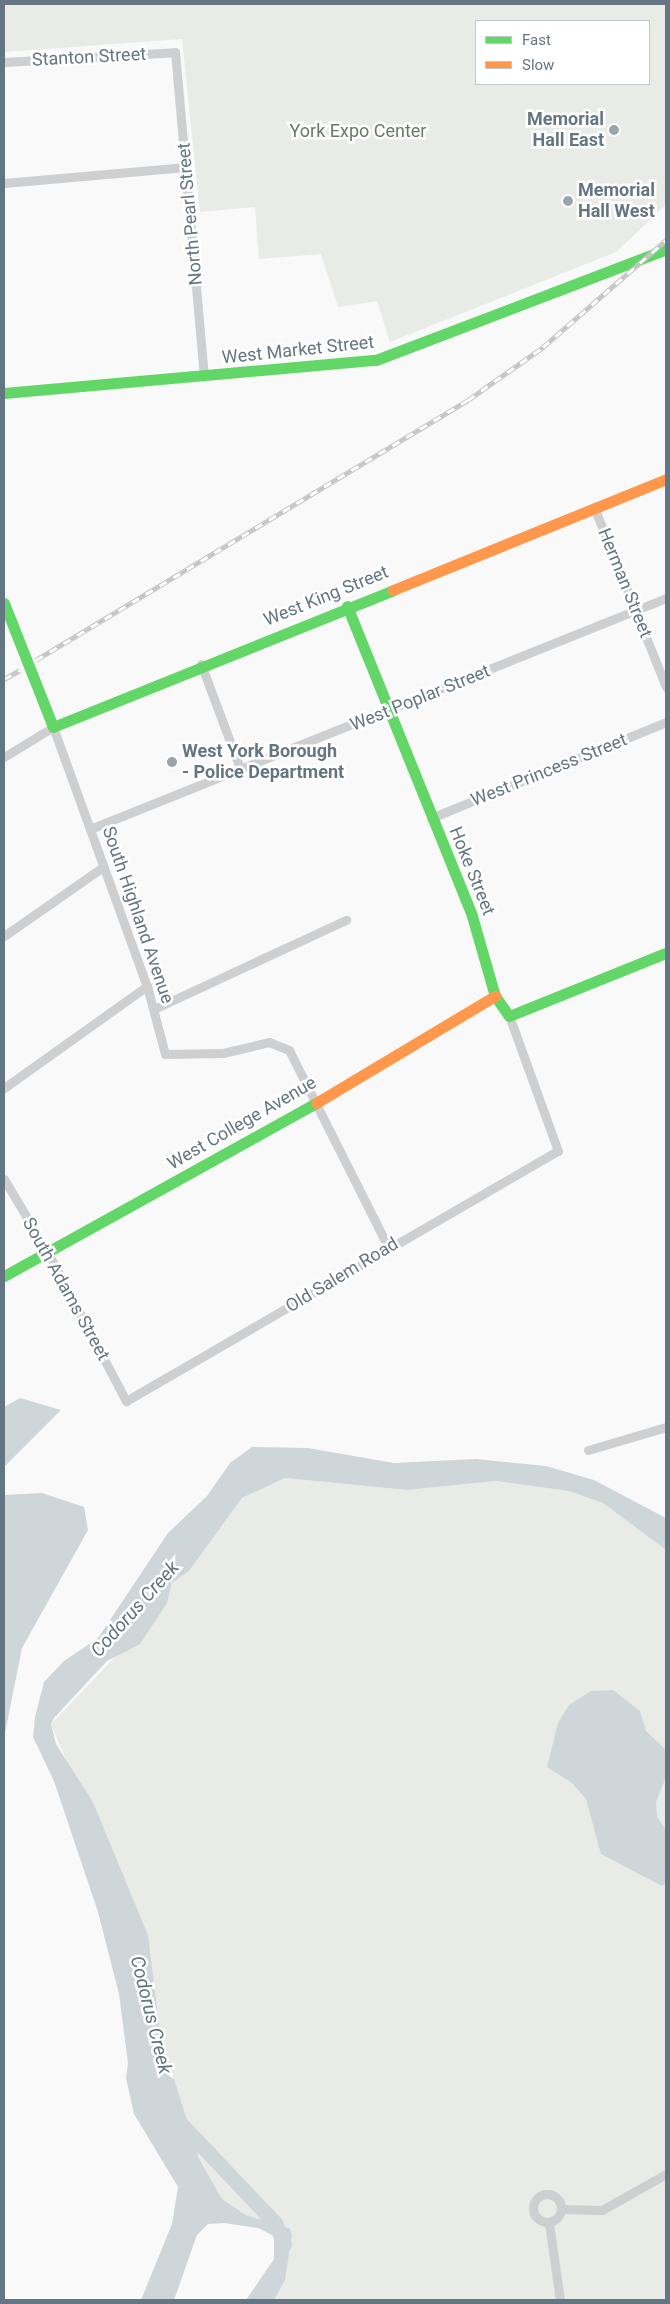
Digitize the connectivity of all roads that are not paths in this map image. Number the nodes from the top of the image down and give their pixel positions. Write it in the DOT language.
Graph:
graph roads {
  1 [pos="175,52"];
  2 [pos="4,62"];
  3 [pos="186,167"];
  4 [pos="4,183"];
  5 [pos="666,249"];
  6 [pos="204,377"];
  7 [pos="4,394"];
  8 [pos="666,479"];
  9 [pos="594,507"];
  10 [pos="666,598"];
  11 [pos="4,603"];
  12 [pos="347,606"];
  13 [pos="637,610"];
  14 [pos="201,664"];
  15 [pos="666,687"];
  16 [pos="388,710"];
  17 [pos="666,722"];
  18 [pos="53,727"];
  19 [pos="4,757"];
  20 [pos="241,771"];
  21 [pos="431,818"];
  22 [pos="90,829"];
  23 [pos="103,867"];
  24 [pos="346,920"];
  25 [pos="4,936"];
  26 [pos="666,953"];
  27 [pos="147,986"];
  28 [pos="495,996"];
  29 [pos="154,1009"];
  30 [pos="509,1016"];
  31 [pos="4,1088"];
  32 [pos="312,1103"];
  33 [pos="558,1150"];
  34 [pos="4,1179"];
  35 [pos="388,1247"];
  36 [pos="48,1251"];
  37 [pos="4,1276"];
  38 [pos="126,1401"];
  39 [pos="666,1427"];
  40 [pos="588,1450"];
  41 [pos="666,2174"];
  42 [pos="561,2209"];
  43 [pos="549,2223"];
  44 [pos="560,2300"];
  1 -- 2 [label="street, Stanton Street"];
  1 -- 3 [label="street, North Pearl Street"];
  3 -- 4 [label="street"];
  3 -- 6 [label="street, North Pearl Street"];
  5 -- 6 [label="street, West Market Street"];
  6 -- 7 [label="street, West Market Street"];
  8 -- 9 [label="street, West King Street"];
  9 -- 12 [label="street, West King Street"];
  9 -- 13 [label="street, Herman Street"];
  10 -- 13 [label="street, West Poplar Street"];
  11 -- 18 [label="street, South Highland Avenue"];
  12 -- 14 [label="street, West King Street"];
  12 -- 16 [label="street, Hoke Street"];
  13 -- 15 [label="street, Herman Street"];
  13 -- 16 [label="street, West Poplar Street"];
  14 -- 18 [label="street, West King Street"];
  14 -- 20 [label="street"];
  16 -- 20 [label="street, West Poplar Street"];
  16 -- 21 [label="street, Hoke Street"];
  17 -- 21 [label="street, West Princess Street"];
  18 -- 19 [label="street, West King Street"];
  18 -- 22 [label="street, South Highland Avenue"];
  20 -- 22 [label="street, West Poplar Street"];
  21 -- 28 [label="street, Hoke Street"];
  22 -- 23 [label="street, South Highland Avenue"];
  23 -- 25 [label="street"];
  23 -- 27 [label="street, South Highland Avenue"];
  24 -- 29 [label="street"];
  26 -- 30 [label="street"];
  27 -- 29 [label="street, South Highland Avenue"];
  27 -- 31 [label="street"];
  28 -- 30 [label="street, Hoke Street"];
  28 -- 32 [label="street, West College Avenue"];
  29 -- 32 [label="street, South Highland Avenue"];
  30 -- 33 [label="street, Hoke Street"];
  32 -- 35 [label="street, South Highland Avenue"];
  32 -- 36 [label="street, West College Avenue"];
  33 -- 35 [label="street, Old Salem Road"];
  34 -- 36 [label="street, South Adams Street"];
  35 -- 38 [label="street, Old Salem Road"];
  36 -- 37 [label="street, West College Avenue"];
  36 -- 38 [label="street, South Adams Street"];
  39 -- 40 [label="street"];
  41 -- 42 [label="street"];
  42 -- 43 [label="street"];
  42 -- 43 [label="street"];
  43 -- 44 [label="street"];
}
